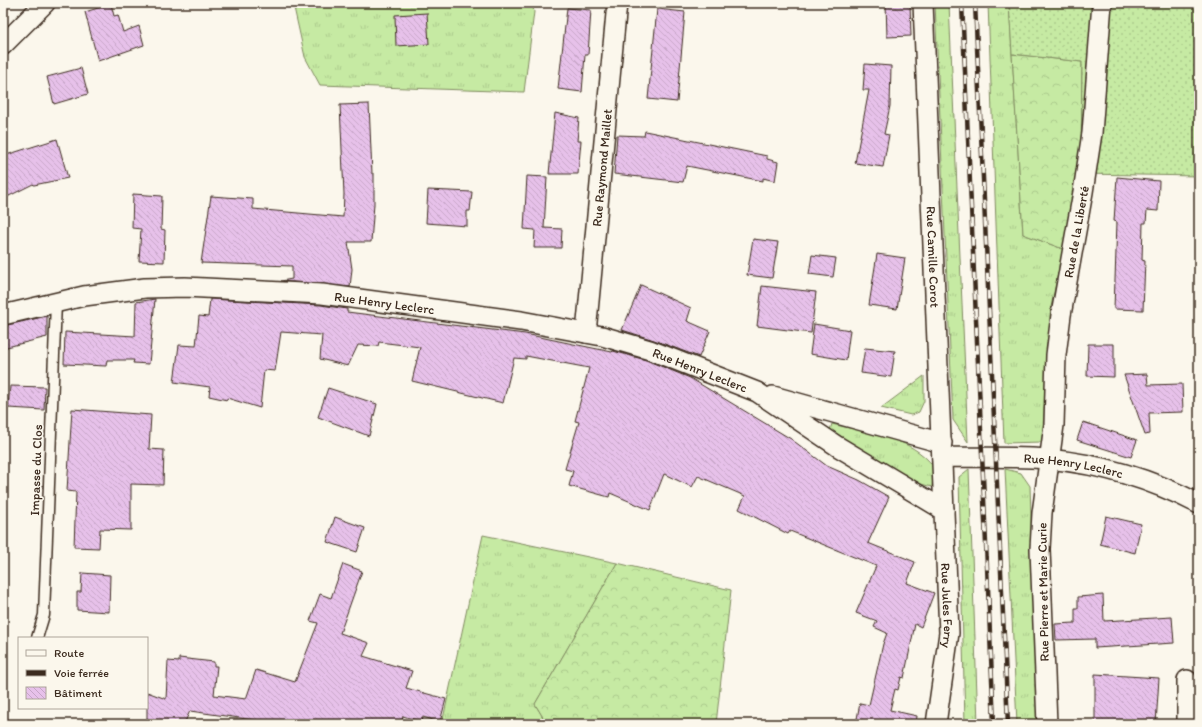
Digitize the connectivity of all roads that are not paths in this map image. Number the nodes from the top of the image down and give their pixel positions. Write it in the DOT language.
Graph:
graph roads {
  1 [pos="45,3"];
  2 [pos="617,3"];
  3 [pos="923,3"];
  4 [pos="1102,3"];
  5 [pos="3,45"];
  6 [pos="56,302"];
  7 [pos="3,315"];
  8 [pos="586,333"];
  9 [pos="757,392"];
  10 [pos="942,450"];
  11 [pos="1050,460"];
  12 [pos="1199,504"];
  13 [pos="944,510"];
  14 [pos="37,637"];
  15 [pos="1187,680"];
  16 [pos="936,724"];
  17 [pos="1047,724"];
  18 [pos="1187,724"];
  1 -- 5 [label="street"];
  2 -- 8 [label="street, Rue Raymond Maillet"];
  3 -- 10 [label="street, Rue Camille Corot"];
  4 -- 11 [label="street, Rue de la Liberté"];
  6 -- 7 [label="street, Rue Henry Leclerc"];
  6 -- 8 [label="street, Rue Henry Leclerc"];
  6 -- 14 [label="lane, Impasse du Clos"];
  8 -- 9 [label="street, Rue Henry Leclerc"];
  9 -- 10 [label="street, Rue Henry Leclerc"];
  9 -- 13 [label="street, Rue Henry Leclerc"];
  10 -- 11 [label="street, Rue Henry Leclerc"];
  10 -- 13 [label="street, Rue Camille Corot"];
  11 -- 12 [label="street, Rue Henry Leclerc"];
  11 -- 17 [label="street, Rue Pierre et Marie Curie"];
  13 -- 16 [label="street, Rue Jules Ferry"];
  15 -- 18 [label="street"];
}
